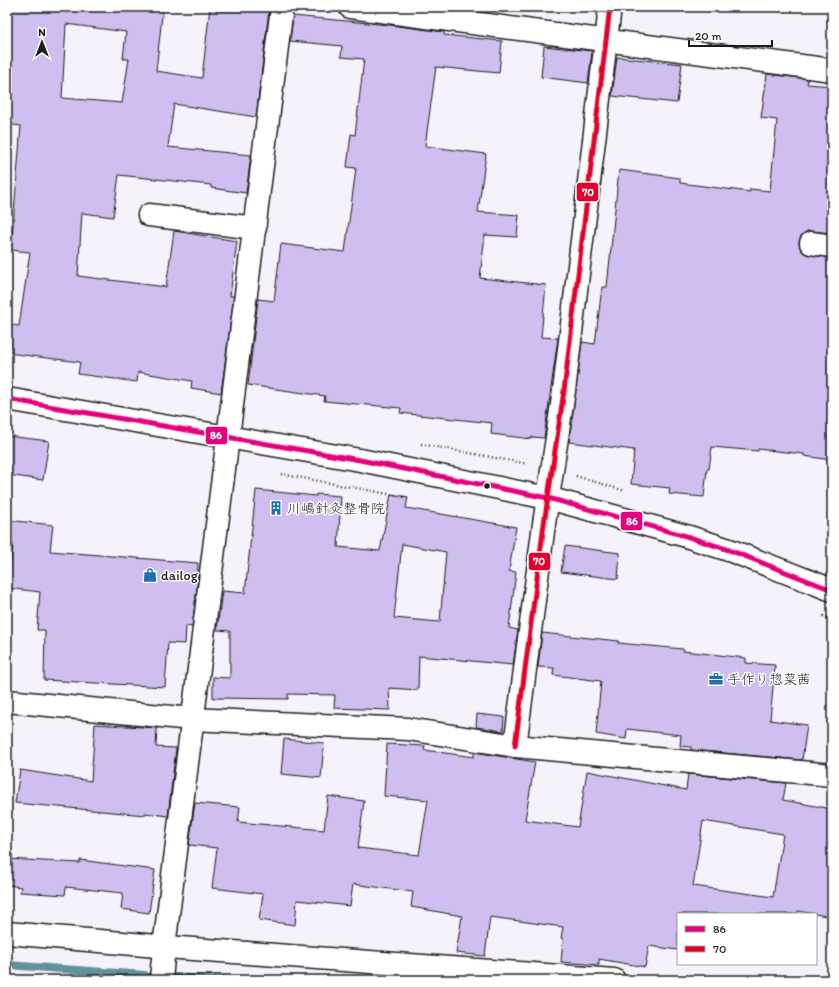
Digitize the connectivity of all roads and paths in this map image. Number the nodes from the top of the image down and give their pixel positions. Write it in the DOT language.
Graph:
graph roads {
  1 [pos="282,7"];
  2 [pos="350,7"];
  3 [pos="610,7"];
  4 [pos="606,41"];
  5 [pos="832,70"];
  6 [pos="149,215"];
  7 [pos="255,228"];
  8 [pos="811,243"];
  9 [pos="832,246"];
  10 [pos="7,400"];
  11 [pos="229,438"];
  12 [pos="279,474"];
  13 [pos="548,498"];
  14 [pos="415,499"];
  15 [pos="832,590"];
  16 [pos="817,613"];
  17 [pos="832,619"];
  18 [pos="7,701"];
  19 [pos="192,719"];
  20 [pos="515,746"];
  21 [pos="832,775"];
  22 [pos="7,933"];
  23 [pos="164,946"];
  24 [pos="573,978"];
  25 [pos="161,980"];
  26 [pos="614,980"];
  1 -- 7 [label="street"];
  2 -- 4 [label="street"];
  3 -- 4 [label="street"];
  4 -- 5 [label="street"];
  4 -- 13 [label="street"];
  6 -- 7 [label="street"];
  7 -- 11 [label="street"];
  8 -- 9 [label="street"];
  10 -- 11 [label="street"];
  11 -- 13 [label="street"];
  11 -- 19 [label="street"];
  12 -- 14 [label="path"];
  13 -- 15 [label="street"];
  13 -- 20 [label="street"];
  16 -- 17 [label="path"];
  18 -- 19 [label="street"];
  19 -- 20 [label="street"];
  19 -- 23 [label="street"];
  20 -- 21 [label="street"];
  22 -- 23 [label="street"];
  23 -- 24 [label="street"];
  23 -- 25 [label="street"];
  24 -- 26 [label="street"];
}
